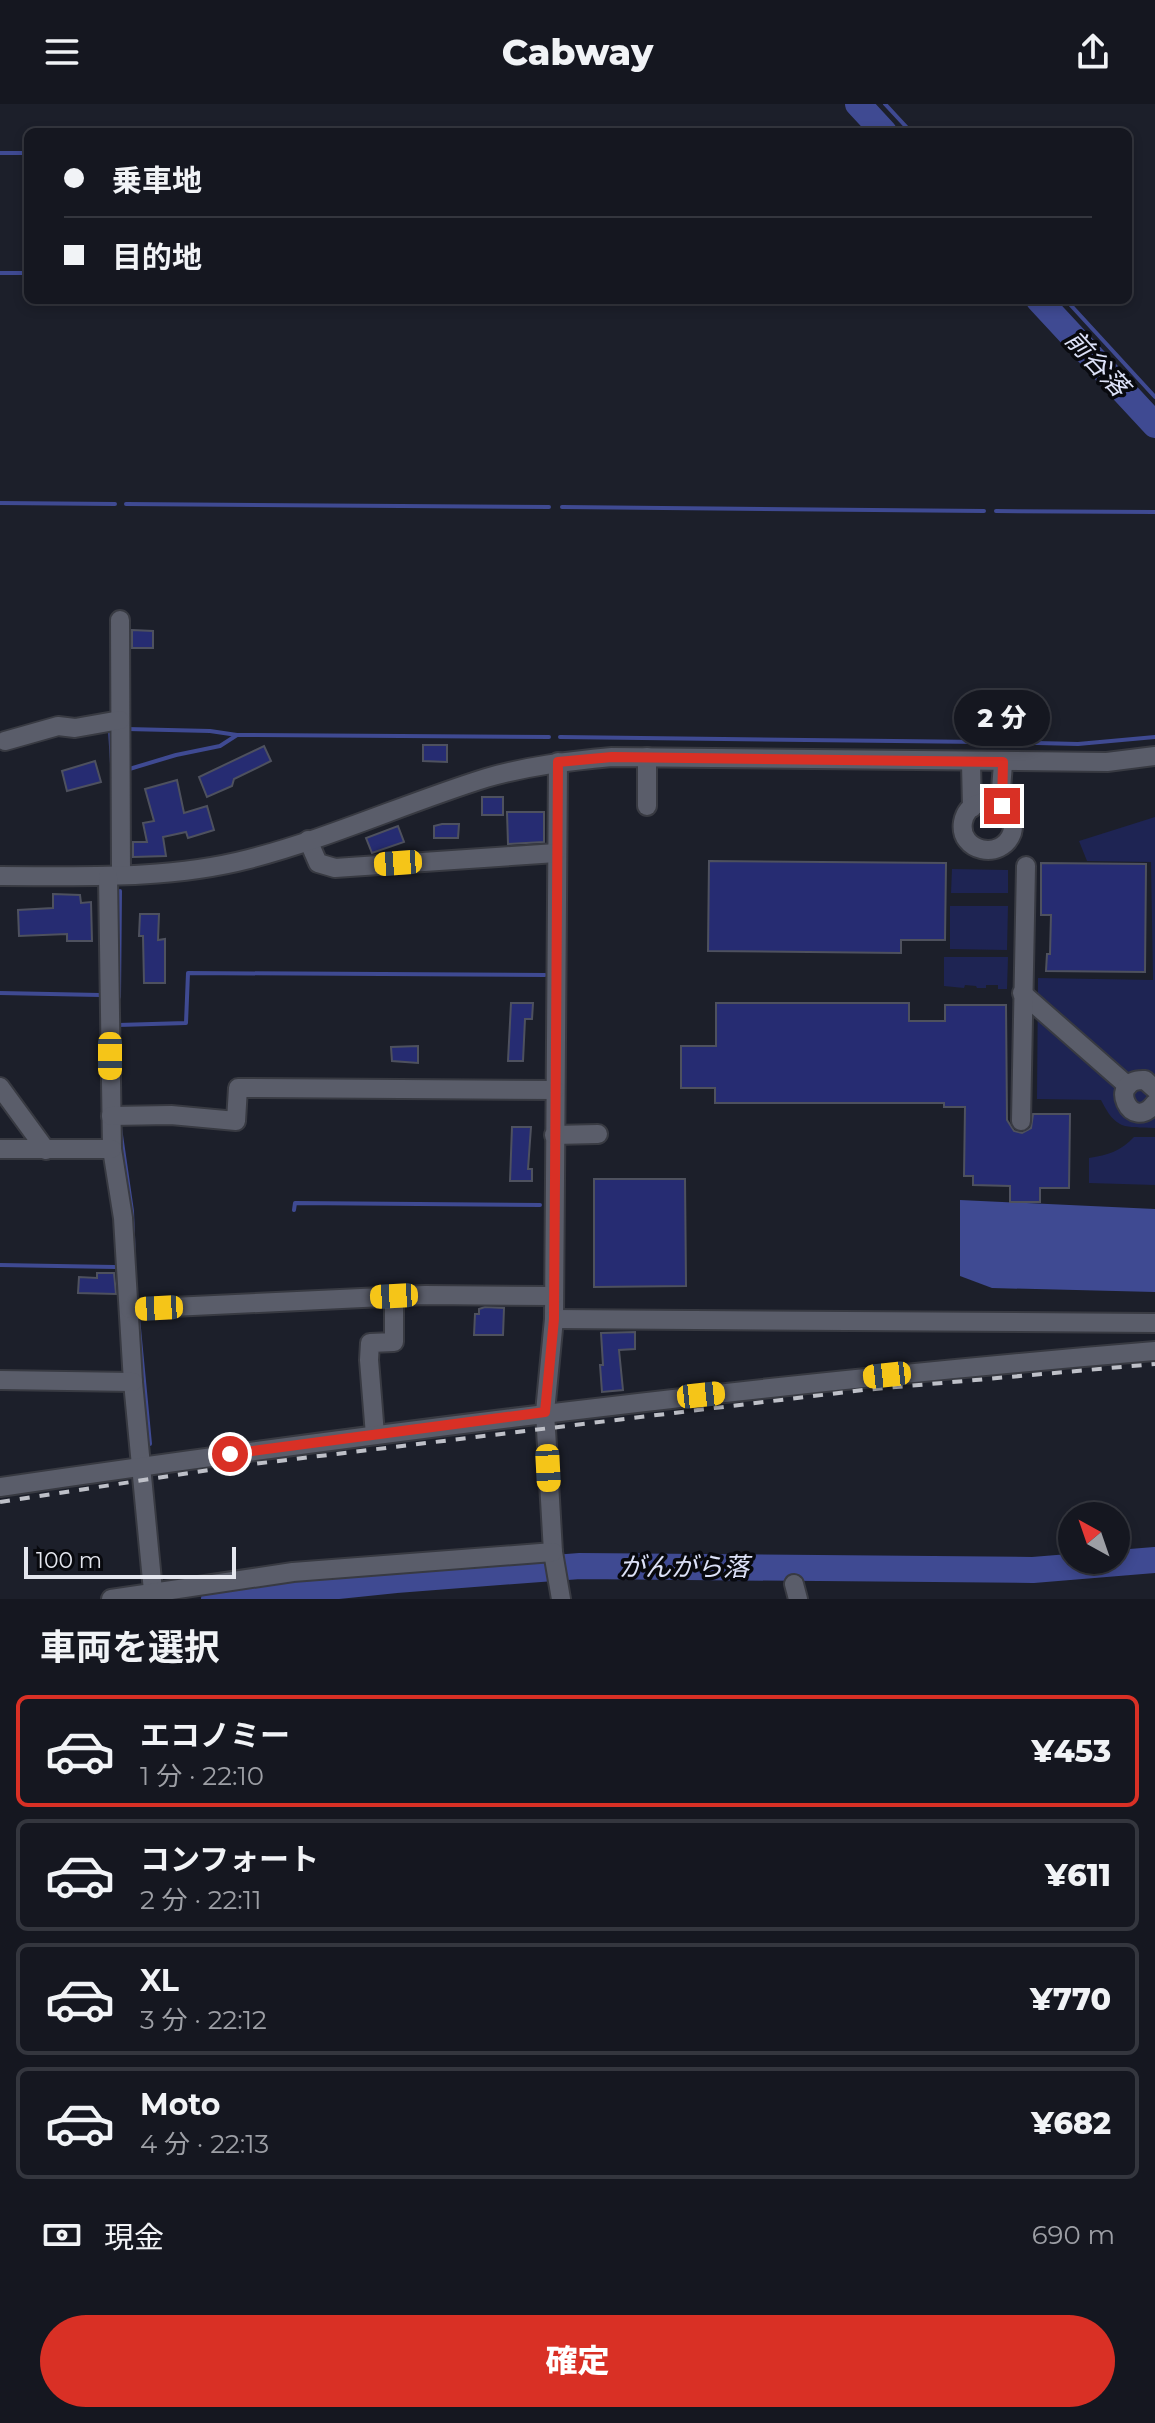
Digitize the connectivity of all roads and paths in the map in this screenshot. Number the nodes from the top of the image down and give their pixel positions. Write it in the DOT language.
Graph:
graph roads {
  1 [pos="120,620"];
  2 [pos="120,720"];
  3 [pos="5,741"];
  4 [pos="1155,756"];
  5 [pos="647,757"];
  6 [pos="558,762"];
  7 [pos="971,762"];
  8 [pos="1003,762"];
  9 [pos="647,806"];
  10 [pos="1002,806"];
  11 [pos="972,808"];
  12 [pos="308,840"];
  13 [pos="556,853"];
  14 [pos="1026,866"];
  15 [pos="0,876"];
  16 [pos="114,876"];
  17 [pos="1022,993"];
  18 [pos="1128,1086"];
  19 [pos="0,1087"];
  20 [pos="555,1090"];
  21 [pos="1154,1102"];
  22 [pos="111,1116"];
  23 [pos="1021,1121"];
  24 [pos="598,1134"];
  25 [pos="554,1135"];
  26 [pos="0,1149"];
  27 [pos="112,1149"];
  28 [pos="46,1150"];
  29 [pos="394,1296"];
  30 [pos="553,1296"];
  31 [pos="130,1309"];
  32 [pos="554,1319"];
  33 [pos="1155,1323"];
  34 [pos="1155,1351"];
  35 [pos="0,1380"];
  36 [pos="133,1382"];
  37 [pos="545,1412"];
  38 [pos="375,1435"];
  39 [pos="143,1466"];
  40 [pos="0,1487"];
  41 [pos="553,1554"];
  42 [pos="153,1591"];
  43 [pos="559,1592"];
  44 [pos="111,1599"];
  1 -- 2 [label="street"];
  2 -- 3 [label="street"];
  2 -- 16 [label="street"];
  4 -- 8 [label="street"];
  5 -- 6 [label="street"];
  5 -- 7 [label="street"];
  5 -- 9 [label="street"];
  6 -- 12 [label="street"];
  6 -- 13 [label="street"];
  7 -- 8 [label="street"];
  7 -- 11 [label="street"];
  8 -- 10 [label="street"];
  10 -- 11 [label="street"];
  10 -- 11 [label="street"];
  12 -- 13 [label="street"];
  12 -- 16 [label="street"];
  13 -- 20 [label="street"];
  14 -- 17 [label="street"];
  15 -- 16 [label="street"];
  16 -- 22 [label="street"];
  17 -- 18 [label="street"];
  17 -- 23 [label="street"];
  18 -- 21 [label="street"];
  18 -- 21 [label="street"];
  19 -- 28 [label="street"];
  20 -- 22 [label="street"];
  20 -- 25 [label="street"];
  22 -- 27 [label="street"];
  24 -- 25 [label="street"];
  25 -- 30 [label="street"];
  26 -- 28 [label="street"];
  27 -- 28 [label="street"];
  27 -- 31 [label="street"];
  29 -- 30 [label="street"];
  29 -- 31 [label="street"];
  29 -- 38 [label="street"];
  30 -- 32 [label="street"];
  31 -- 36 [label="street"];
  32 -- 33 [label="street"];
  32 -- 37 [label="street"];
  34 -- 37 [label="street"];
  35 -- 36 [label="street"];
  36 -- 39 [label="street"];
  37 -- 38 [label="street"];
  37 -- 41 [label="street"];
  38 -- 39 [label="street"];
  39 -- 40 [label="street"];
  39 -- 42 [label="street"];
  41 -- 42 [label="street"];
  41 -- 43 [label="street"];
  42 -- 44 [label="street"];
}
